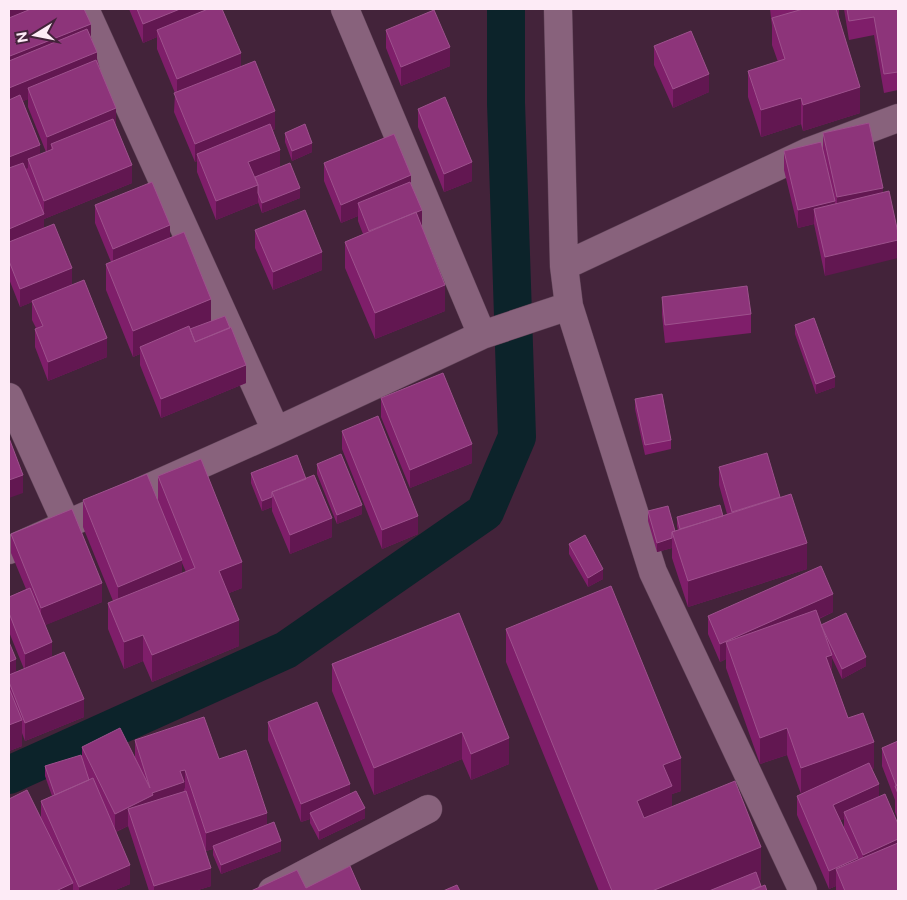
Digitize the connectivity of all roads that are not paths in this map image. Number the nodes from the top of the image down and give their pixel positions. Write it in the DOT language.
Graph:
graph roads {
  1 [pos="85,9"];
  2 [pos="345,9"];
  3 [pos="558,9"];
  4 [pos="898,118"];
  5 [pos="564,266"];
  6 [pos="568,306"];
  7 [pos="484,335"];
  8 [pos="9,397"];
  9 [pos="276,431"];
  10 [pos="67,525"];
  11 [pos="9,550"];
  12 [pos="428,809"];
  13 [pos="272,891"];
  14 [pos="803,891"];
  1 -- 9 [label="street"];
  2 -- 7 [label="street"];
  3 -- 5 [label="street"];
  4 -- 5 [label="street"];
  5 -- 6 [label="street"];
  6 -- 7 [label="street"];
  6 -- 14 [label="street"];
  7 -- 9 [label="street"];
  8 -- 10 [label="street"];
  9 -- 10 [label="street"];
  10 -- 11 [label="street"];
  12 -- 13 [label="street"];
}
